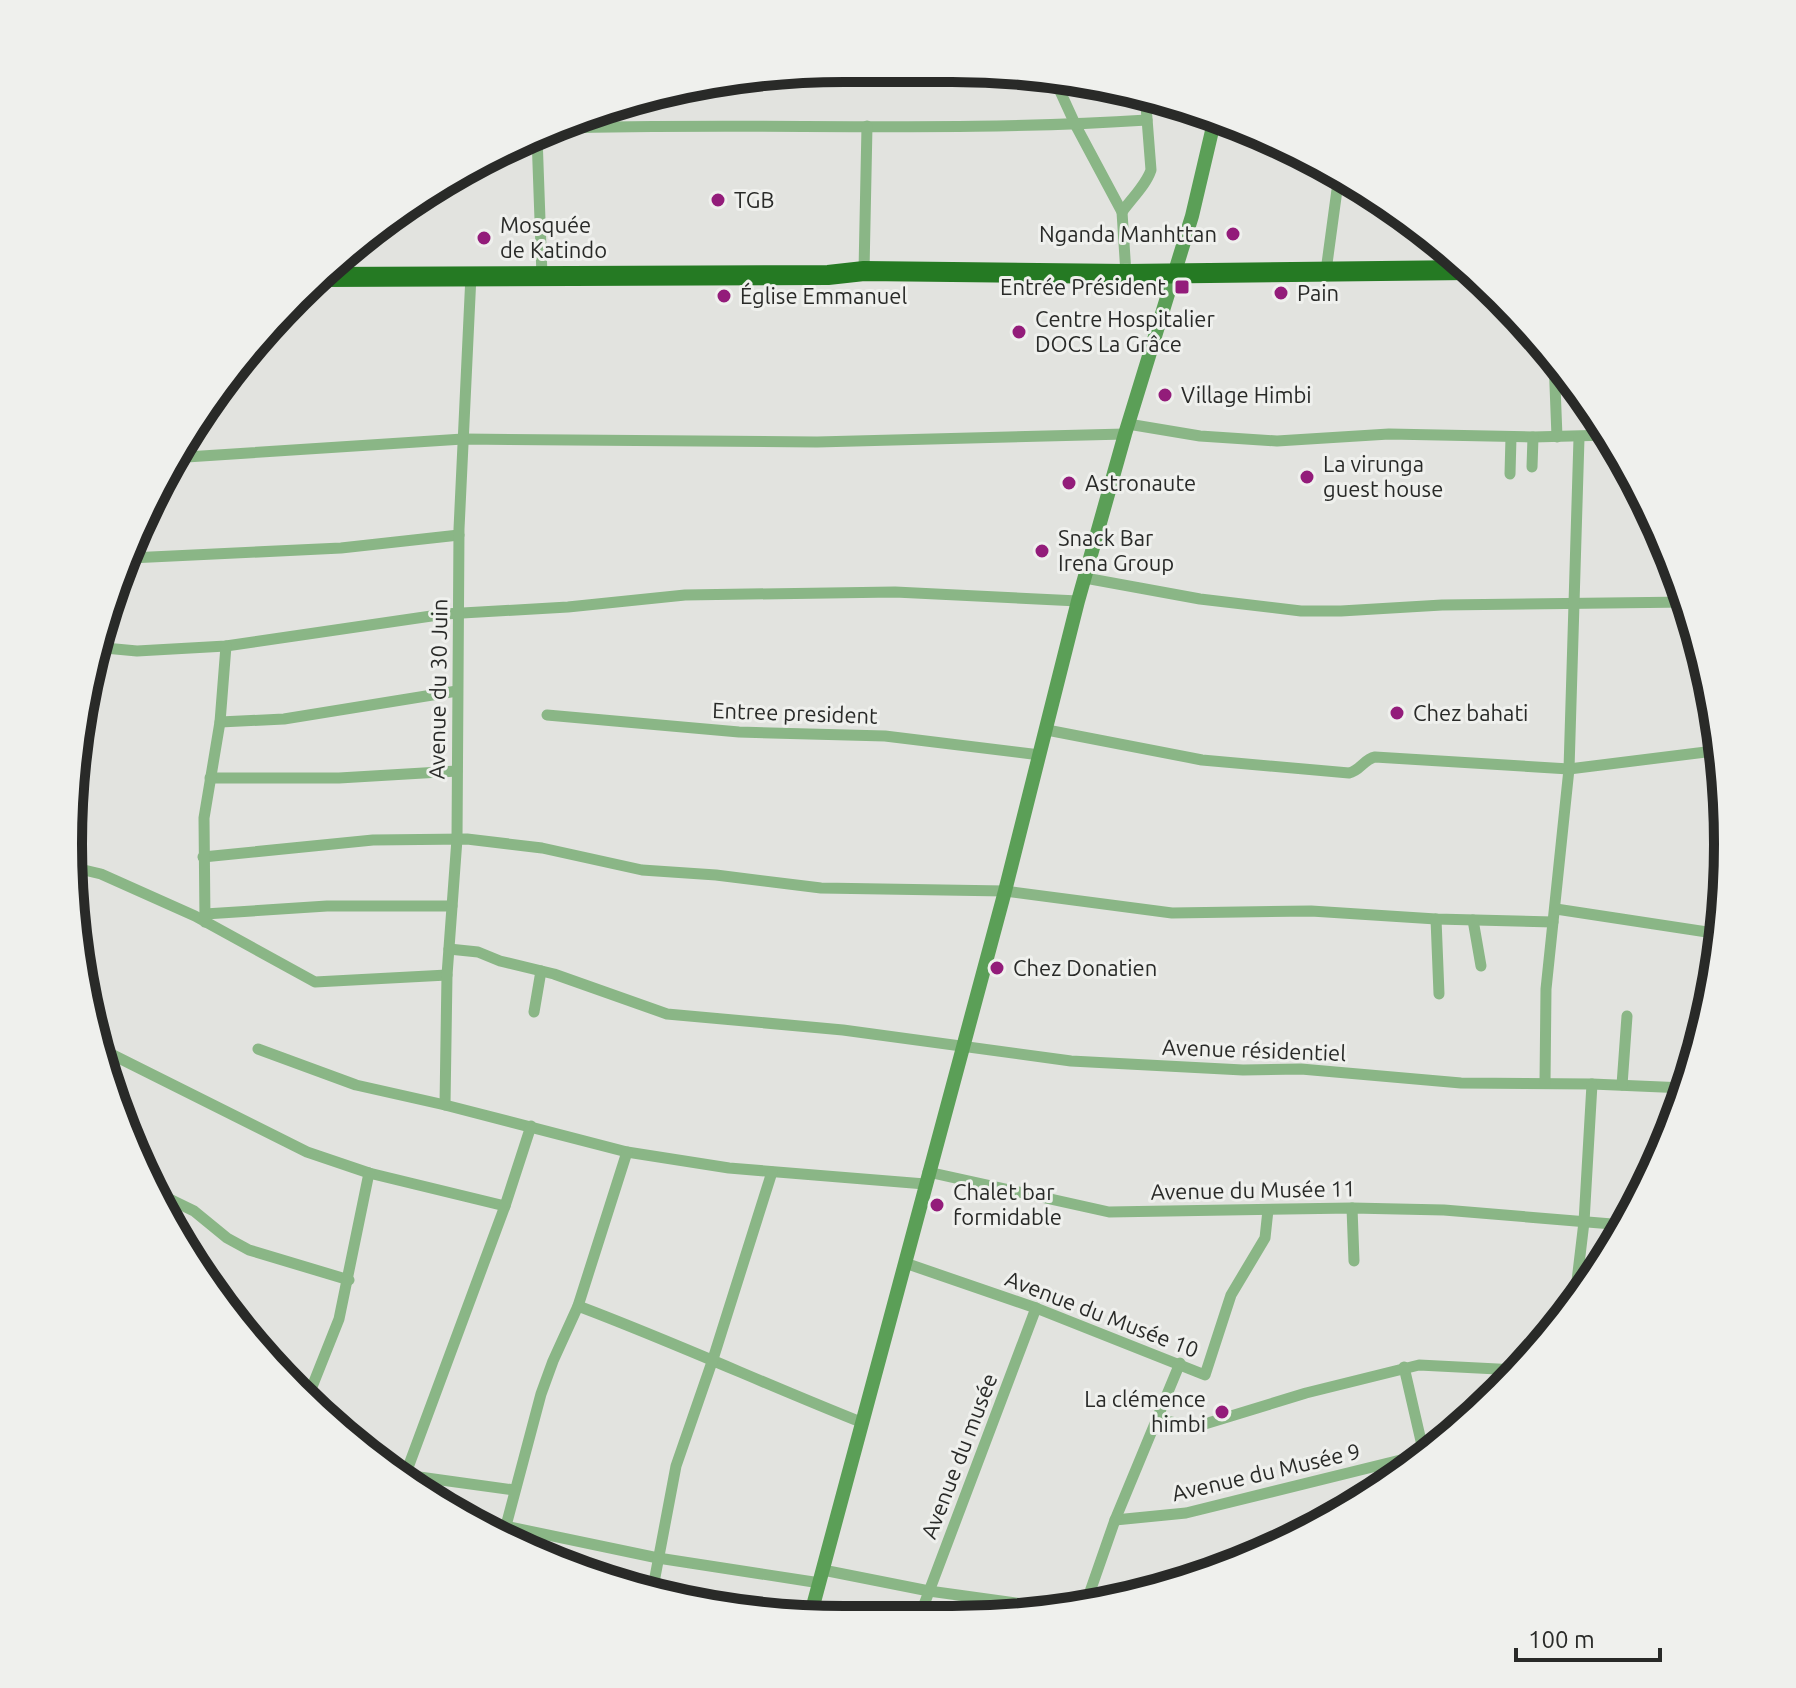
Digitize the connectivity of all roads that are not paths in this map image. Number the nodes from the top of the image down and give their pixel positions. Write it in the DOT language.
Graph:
graph roads {
  1 [pos="1060,90"];
  2 [pos="1146,107"];
  3 [pos="1147,120"];
  4 [pos="867,126"];
  5 [pos="1076,126"];
  6 [pos="584,128"];
  7 [pos="1213,128"];
  8 [pos="537,147"];
  9 [pos="1337,187"];
  10 [pos="1122,212"];
  11 [pos="1453,270"];
  12 [pos="864,271"];
  13 [pos="1326,271"];
  14 [pos="1174,273"];
  15 [pos="1126,274"];
  16 [pos="471,275"];
  17 [pos="542,276"];
  18 [pos="336,277"];
  19 [pos="1555,377"];
  20 [pos="1126,429"];
  21 [pos="1596,436"];
  22 [pos="1511,437"];
  23 [pos="1533,437"];
  24 [pos="1557,437"];
  25 [pos="1579,438"];
  26 [pos="463,439"];
  27 [pos="188,457"];
  28 [pos="1532,467"];
  29 [pos="1510,474"];
  30 [pos="459,535"];
  31 [pos="138,558"];
  32 [pos="1085,578"];
  33 [pos="1078,601"];
  34 [pos="1675,602"];
  35 [pos="1574,604"];
  36 [pos="459,613"];
  37 [pos="226,646"];
  38 [pos="108,648"];
  39 [pos="457,691"];
  40 [pos="547,715"];
  41 [pos="220,722"];
  42 [pos="1047,730"];
  43 [pos="1708,752"];
  44 [pos="1040,755"];
  45 [pos="1569,769"];
  46 [pos="457,771"];
  47 [pos="210,778"];
  48 [pos="457,839"];
  49 [pos="203,857"];
  50 [pos="83,870"];
  51 [pos="1005,891"];
  52 [pos="452,906"];
  53 [pos="1556,909"];
  54 [pos="205,918"];
  55 [pos="1436,919"];
  56 [pos="1473,920"];
  57 [pos="1553,922"];
  58 [pos="1708,932"];
  59 [pos="449,949"];
  60 [pos="1481,966"];
  61 [pos="541,971"];
  62 [pos="447,975"];
  63 [pos="1439,994"];
  64 [pos="534,1012"];
  65 [pos="1627,1016"];
  66 [pos="962,1044"];
  67 [pos="258,1049"];
  68 [pos="112,1055"];
  69 [pos="1545,1083"];
  70 [pos="1592,1084"];
  71 [pos="1622,1085"];
  72 [pos="1674,1087"];
  73 [pos="445,1105"];
  74 [pos="531,1126"];
  75 [pos="627,1152"];
  76 [pos="772,1172"];
  77 [pos="369,1173"];
  78 [pos="926,1178"];
  79 [pos="171,1200"];
  80 [pos="505,1206"];
  81 [pos="1352,1208"];
  82 [pos="1268,1210"];
  83 [pos="1584,1222"];
  84 [pos="1612,1224"];
  85 [pos="1354,1261"];
  86 [pos="905,1263"];
  87 [pos="349,1280"];
  88 [pos="1577,1280"];
  89 [pos="578,1306"];
  90 [pos="1036,1308"];
  91 [pos="713,1359"];
  92 [pos="1180,1363"];
  93 [pos="1404,1367"];
  94 [pos="1504,1369"];
  95 [pos="311,1389"];
  96 [pos="1156,1419"];
  97 [pos="863,1423"];
  98 [pos="1423,1443"];
  99 [pos="1402,1459"];
  100 [pos="408,1468"];
  101 [pos="425,1480"];
  102 [pos="514,1490"];
  103 [pos="1115,1520"];
  104 [pos="505,1526"];
  105 [pos="525,1536"];
  106 [pos="658,1558"];
  107 [pos="822,1576"];
  108 [pos="654,1582"];
  109 [pos="929,1591"];
  110 [pos="1090,1593"];
  111 [pos="1014,1603"];
  112 [pos="814,1605"];
  113 [pos="923,1606"];
  1 -- 5 [label="street"];
  2 -- 3 [label="street"];
  3 -- 5 [label="street"];
  3 -- 10 [label="street"];
  4 -- 5 [label="street"];
  4 -- 6 [label="street"];
  4 -- 12 [label="street"];
  5 -- 10 [label="street"];
  7 -- 14 [label="street"];
  8 -- 17 [label="street"];
  9 -- 13 [label="street"];
  10 -- 15 [label="street"];
  11 -- 13 [label="highway"];
  12 -- 15 [label="highway"];
  12 -- 17 [label="highway"];
  13 -- 14 [label="highway"];
  14 -- 15 [label="highway"];
  14 -- 20 [label="street"];
  16 -- 17 [label="highway"];
  16 -- 18 [label="highway"];
  16 -- 26 [label="street, Avenue du 30 Juin"];
  19 -- 24 [label="street"];
  20 -- 22 [label="street"];
  20 -- 26 [label="street"];
  20 -- 32 [label="street"];
  21 -- 25 [label="street"];
  22 -- 23 [label="street"];
  22 -- 29 [label="street"];
  23 -- 24 [label="street"];
  23 -- 28 [label="street"];
  24 -- 25 [label="street"];
  25 -- 35 [label="street"];
  26 -- 27 [label="street"];
  26 -- 30 [label="street, Avenue du 30 Juin"];
  30 -- 31 [label="street"];
  30 -- 36 [label="street, Avenue du 30 Juin"];
  32 -- 33 [label="street"];
  32 -- 35 [label="street"];
  33 -- 36 [label="street"];
  33 -- 42 [label="street"];
  34 -- 35 [label="street"];
  35 -- 45 [label="street"];
  36 -- 37 [label="street"];
  36 -- 39 [label="street, Avenue du 30 Juin"];
  37 -- 38 [label="street"];
  37 -- 41 [label="street"];
  39 -- 41 [label="street"];
  39 -- 46 [label="street, Avenue du 30 Juin"];
  40 -- 44 [label="street, Entree president"];
  41 -- 47 [label="street"];
  42 -- 44 [label="street"];
  42 -- 45 [label="street"];
  43 -- 45 [label="street"];
  44 -- 51 [label="street"];
  45 -- 53 [label="street"];
  46 -- 47 [label="street"];
  46 -- 48 [label="street, Avenue du 30 Juin"];
  47 -- 49 [label="street"];
  48 -- 49 [label="street"];
  48 -- 51 [label="street"];
  48 -- 52 [label="street, Avenue du 30 Juin"];
  49 -- 54 [label="street"];
  50 -- 54 [label="street"];
  51 -- 55 [label="street"];
  51 -- 66 [label="street"];
  52 -- 54 [label="street"];
  52 -- 59 [label="street, Avenue du 30 Juin"];
  53 -- 57 [label="street"];
  53 -- 58 [label="street"];
  54 -- 62 [label="street"];
  55 -- 56 [label="street"];
  55 -- 63 [label="street"];
  56 -- 57 [label="street"];
  56 -- 60 [label="street"];
  57 -- 69 [label="street"];
  59 -- 61 [label="street, Avenue résidentiel"];
  59 -- 62 [label="street, Avenue du 30 Juin"];
  61 -- 64 [label="street"];
  61 -- 66 [label="street, Avenue résidentiel"];
  62 -- 73 [label="street, Avenue du 30 Juin"];
  65 -- 71 [label="street"];
  66 -- 69 [label="street, Avenue résidentiel"];
  66 -- 78 [label="street"];
  67 -- 73 [label="street, Avenue du Musée 11"];
  68 -- 77 [label="street"];
  69 -- 70 [label="street, Avenue résidentiel"];
  70 -- 71 [label="street, Avenue résidentiel"];
  70 -- 83 [label="street"];
  71 -- 72 [label="street, Avenue résidentiel"];
  73 -- 74 [label="street, Avenue du Musée 11"];
  74 -- 75 [label="street, Avenue du Musée 11"];
  74 -- 80 [label="street"];
  75 -- 76 [label="street, Avenue du Musée 11"];
  75 -- 89 [label="street"];
  76 -- 78 [label="street, Avenue du Musée 11"];
  76 -- 91 [label="street"];
  77 -- 80 [label="street"];
  77 -- 87 [label="street"];
  78 -- 82 [label="street, Avenue du Musée 11"];
  78 -- 86 [label="street"];
  79 -- 87 [label="street"];
  80 -- 100 [label="street"];
  81 -- 82 [label="street, Avenue du Musée 11"];
  81 -- 83 [label="street, Avenue du Musée 11"];
  81 -- 85 [label="street"];
  82 -- 92 [label="street, Avenue du Musée 10"];
  83 -- 84 [label="street, Avenue du Musée 11"];
  83 -- 88 [label="street"];
  86 -- 90 [label="street, Avenue du Musée 10"];
  86 -- 97 [label="street"];
  87 -- 95 [label="street"];
  89 -- 91 [label="street"];
  89 -- 102 [label="street"];
  90 -- 92 [label="street, Avenue du Musée 10"];
  90 -- 109 [label="street, Avenue du musée"];
  91 -- 97 [label="street"];
  91 -- 106 [label="street"];
  92 -- 96 [label="street"];
  93 -- 94 [label="street"];
  93 -- 96 [label="street"];
  93 -- 98 [label="street, Avenue du Musée 9"];
  96 -- 103 [label="street"];
  97 -- 107 [label="street"];
  99 -- 103 [label="street, Avenue du Musée 9"];
  101 -- 102 [label="street"];
  102 -- 104 [label="street"];
  103 -- 110 [label="street"];
  105 -- 106 [label="street"];
  106 -- 107 [label="street"];
  106 -- 108 [label="street"];
  107 -- 109 [label="street"];
  107 -- 112 [label="street"];
  109 -- 111 [label="street"];
  109 -- 113 [label="street, Avenue du musée"];
}
